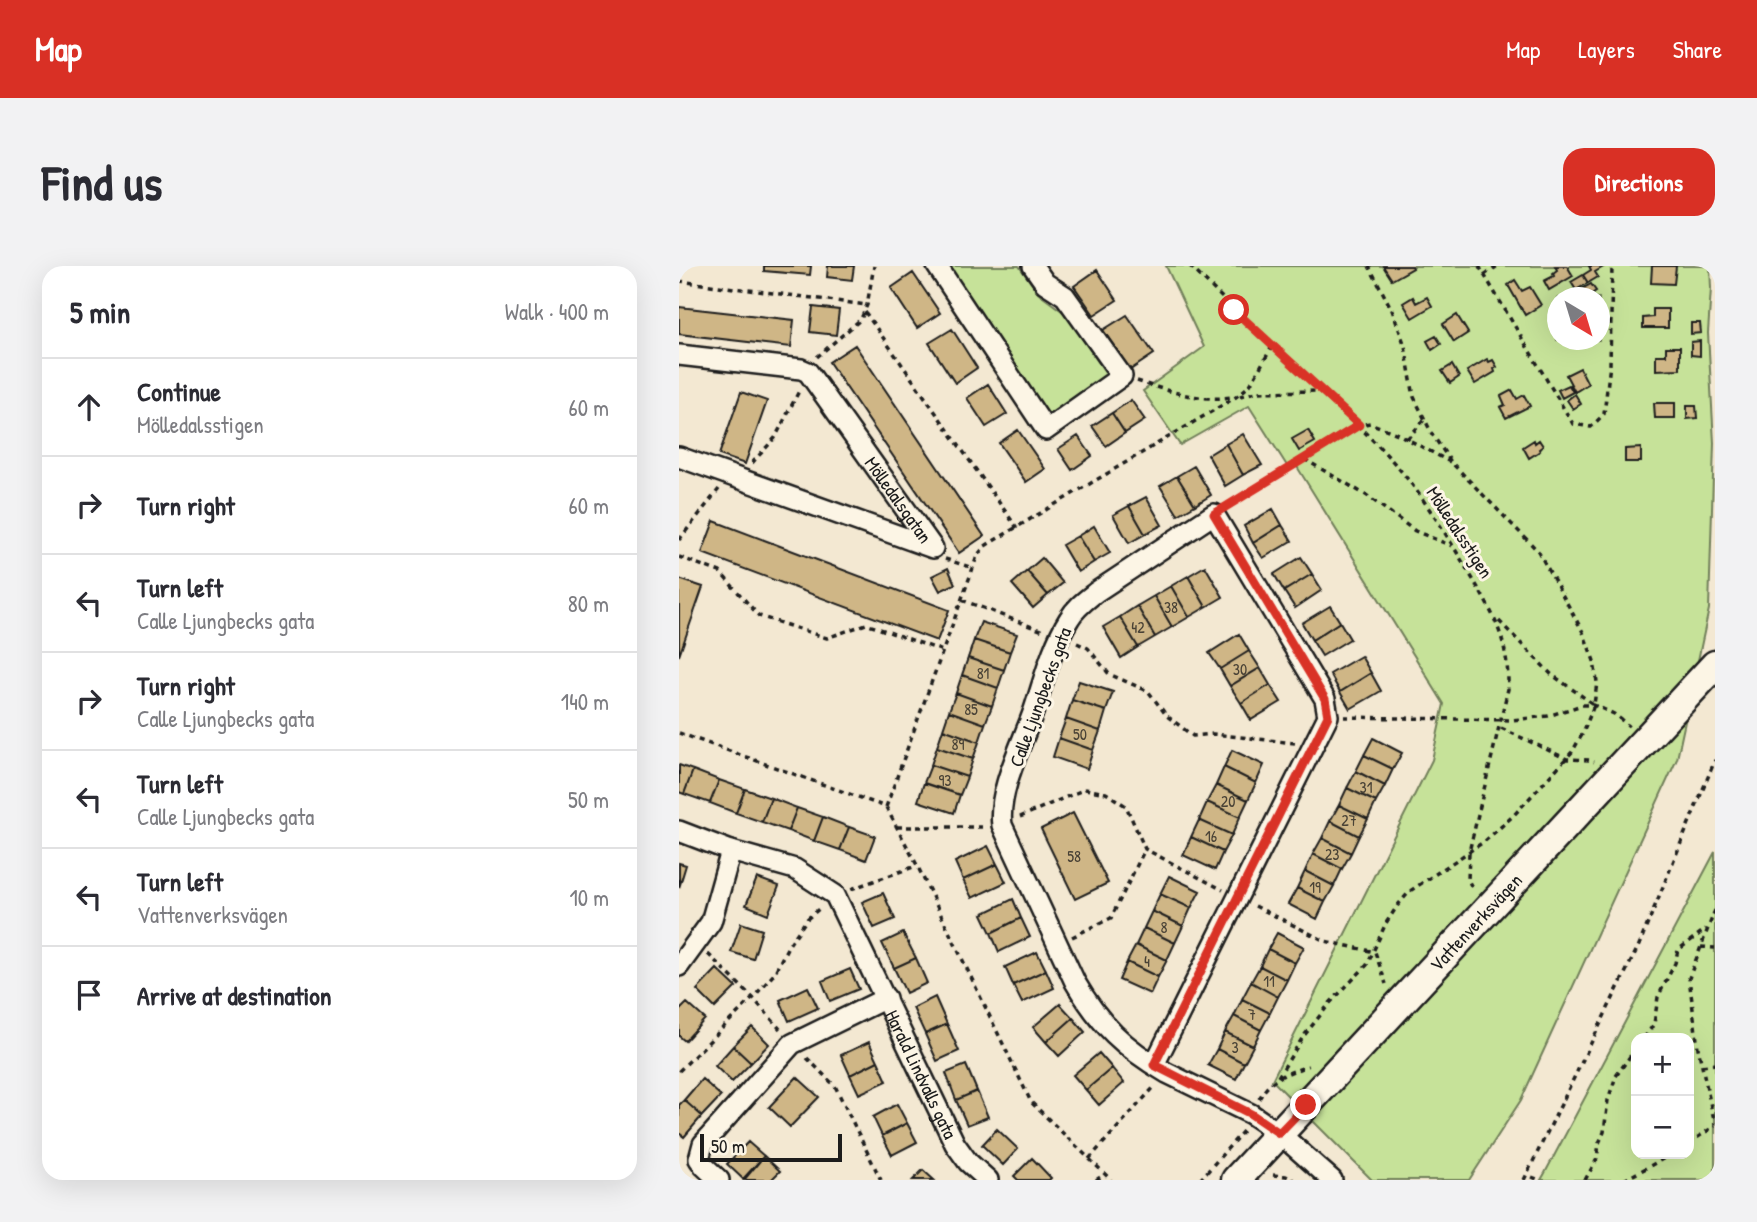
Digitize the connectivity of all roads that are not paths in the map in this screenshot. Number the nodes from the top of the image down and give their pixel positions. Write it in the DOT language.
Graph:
graph roads {
  1 [pos="937,266"];
  2 [pos="1033,266"];
  3 [pos="679,355"];
  4 [pos="679,457"];
  5 [pos="1715,666"];
  6 [pos="679,831"];
  7 [pos="731,851"];
  8 [pos="679,966"];
  9 [pos="885,998"];
  10 [pos="1160,1069"];
  11 [pos="1279,1133"];
  12 [pos="719,1180"];
  13 [pos="988,1180"];
  14 [pos="1235,1180"];
  15 [pos="1332,1180"];
  1 -- 2 [label="street"];
  3 -- 4 [label="street, Mölledalsgatan"];
  5 -- 11 [label="street, Vattenverksvägen"];
  6 -- 7 [label="street"];
  7 -- 8 [label="street"];
  7 -- 9 [label="street, Harald Lindvalls gata"];
  9 -- 12 [label="street, Harald Lindvalls gata"];
  9 -- 13 [label="street, Harald Lindvalls gata"];
  10 -- 10 [label="street, Calle Ljungbecks gata"];
  10 -- 11 [label="street"];
  11 -- 14 [label="street, Vattenverksvägen"];
  11 -- 15 [label="street"];
}
